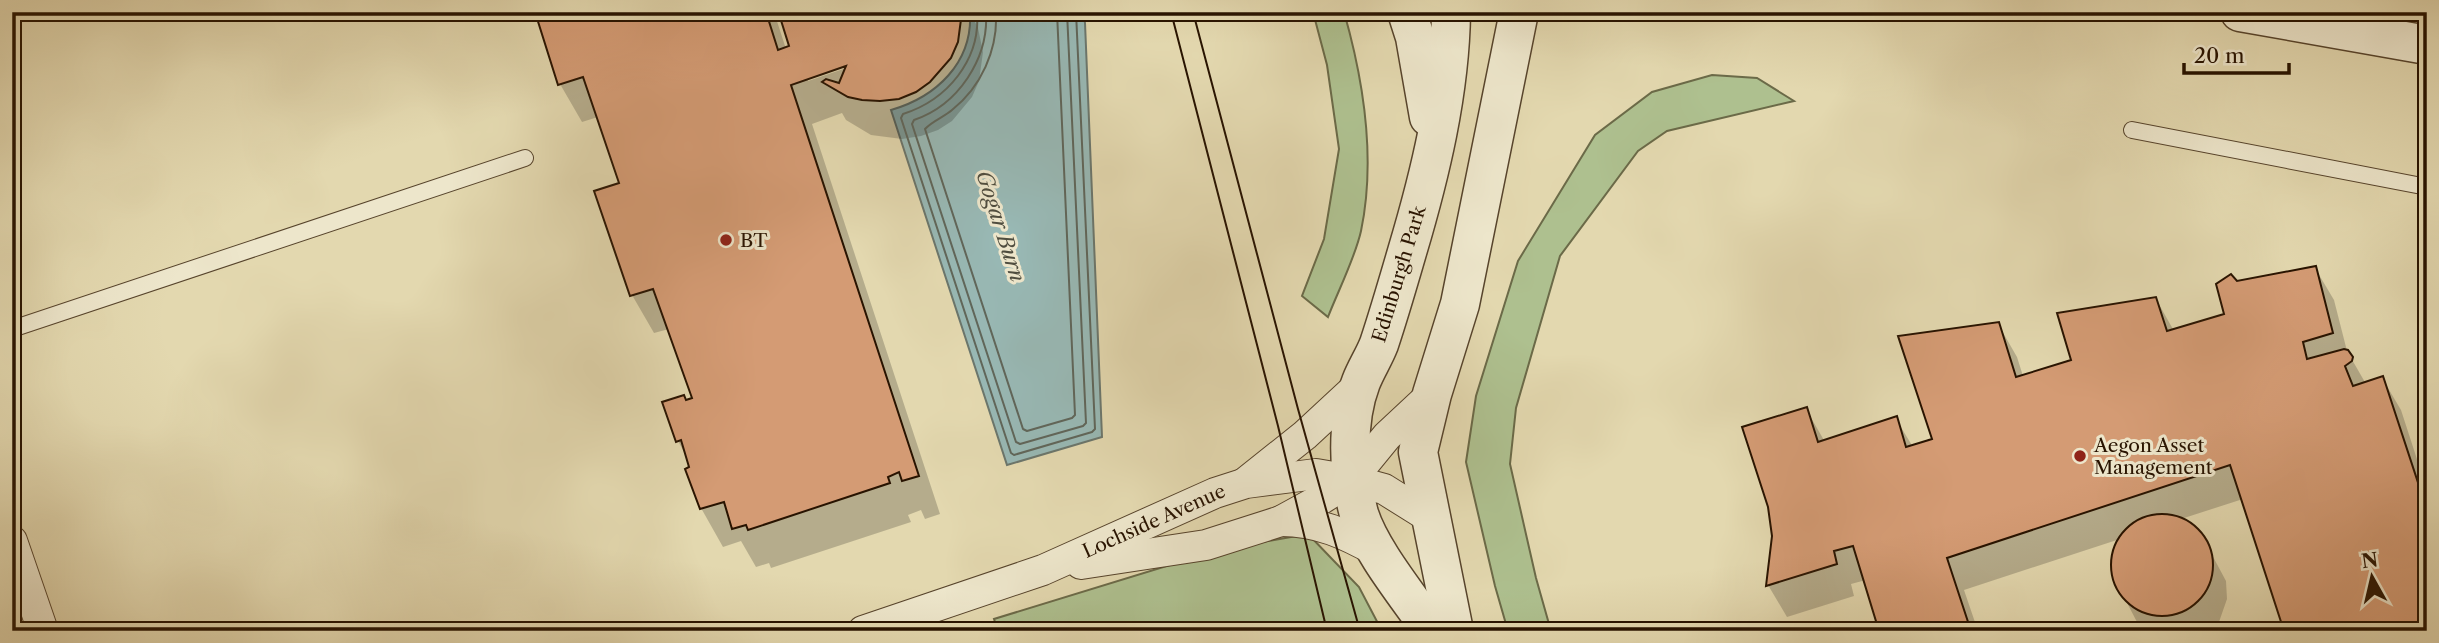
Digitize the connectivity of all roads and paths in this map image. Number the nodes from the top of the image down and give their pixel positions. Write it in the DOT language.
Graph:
graph roads {
  1 [pos="1407,12"];
  2 [pos="1451,12"];
  3 [pos="1519,12"];
  4 [pos="2241,12"];
  5 [pos="2427,45"];
  6 [pos="2132,130"];
  7 [pos="1434,150"];
  8 [pos="525,158"];
  9 [pos="2427,187"];
  10 [pos="12,329"];
  11 [pos="1360,384"];
  12 [pos="1432,394"];
  13 [pos="1351,480"];
  14 [pos="1246,483"];
  15 [pos="1432,519"];
  16 [pos="1281,521"];
  17 [pos="12,541"];
  18 [pos="1378,552"];
  19 [pos="1043,570"];
  20 [pos="43,631"];
  21 [pos="863,631"];
  22 [pos="1432,631"];
  23 [pos="1454,631"];
  1 -- 7 [label="street"];
  2 -- 7 [label="street, Edinburgh Park"];
  3 -- 12 [label="street"];
  4 -- 5 [label="street"];
  6 -- 9 [label="lane"];
  7 -- 11 [label="street, Edinburgh Park"];
  8 -- 10 [label="lane"];
  11 -- 13 [label="street"];
  11 -- 14 [label="street, Edinburgh Park"];
  12 -- 13 [label="street, Lochside Avenue"];
  12 -- 15 [label="street"];
  13 -- 14 [label="street, Lochside Avenue"];
  13 -- 15 [label="street, Lochside Avenue"];
  13 -- 16 [label="street, Lochside Avenue"];
  13 -- 18 [label="street"];
  14 -- 19 [label="street, Lochside Avenue"];
  15 -- 23 [label="street"];
  16 -- 18 [label="street"];
  16 -- 19 [label="street, Lochside Avenue"];
  17 -- 20 [label="street"];
  18 -- 22 [label="street"];
  19 -- 21 [label="street, Lochside Avenue"];
}
